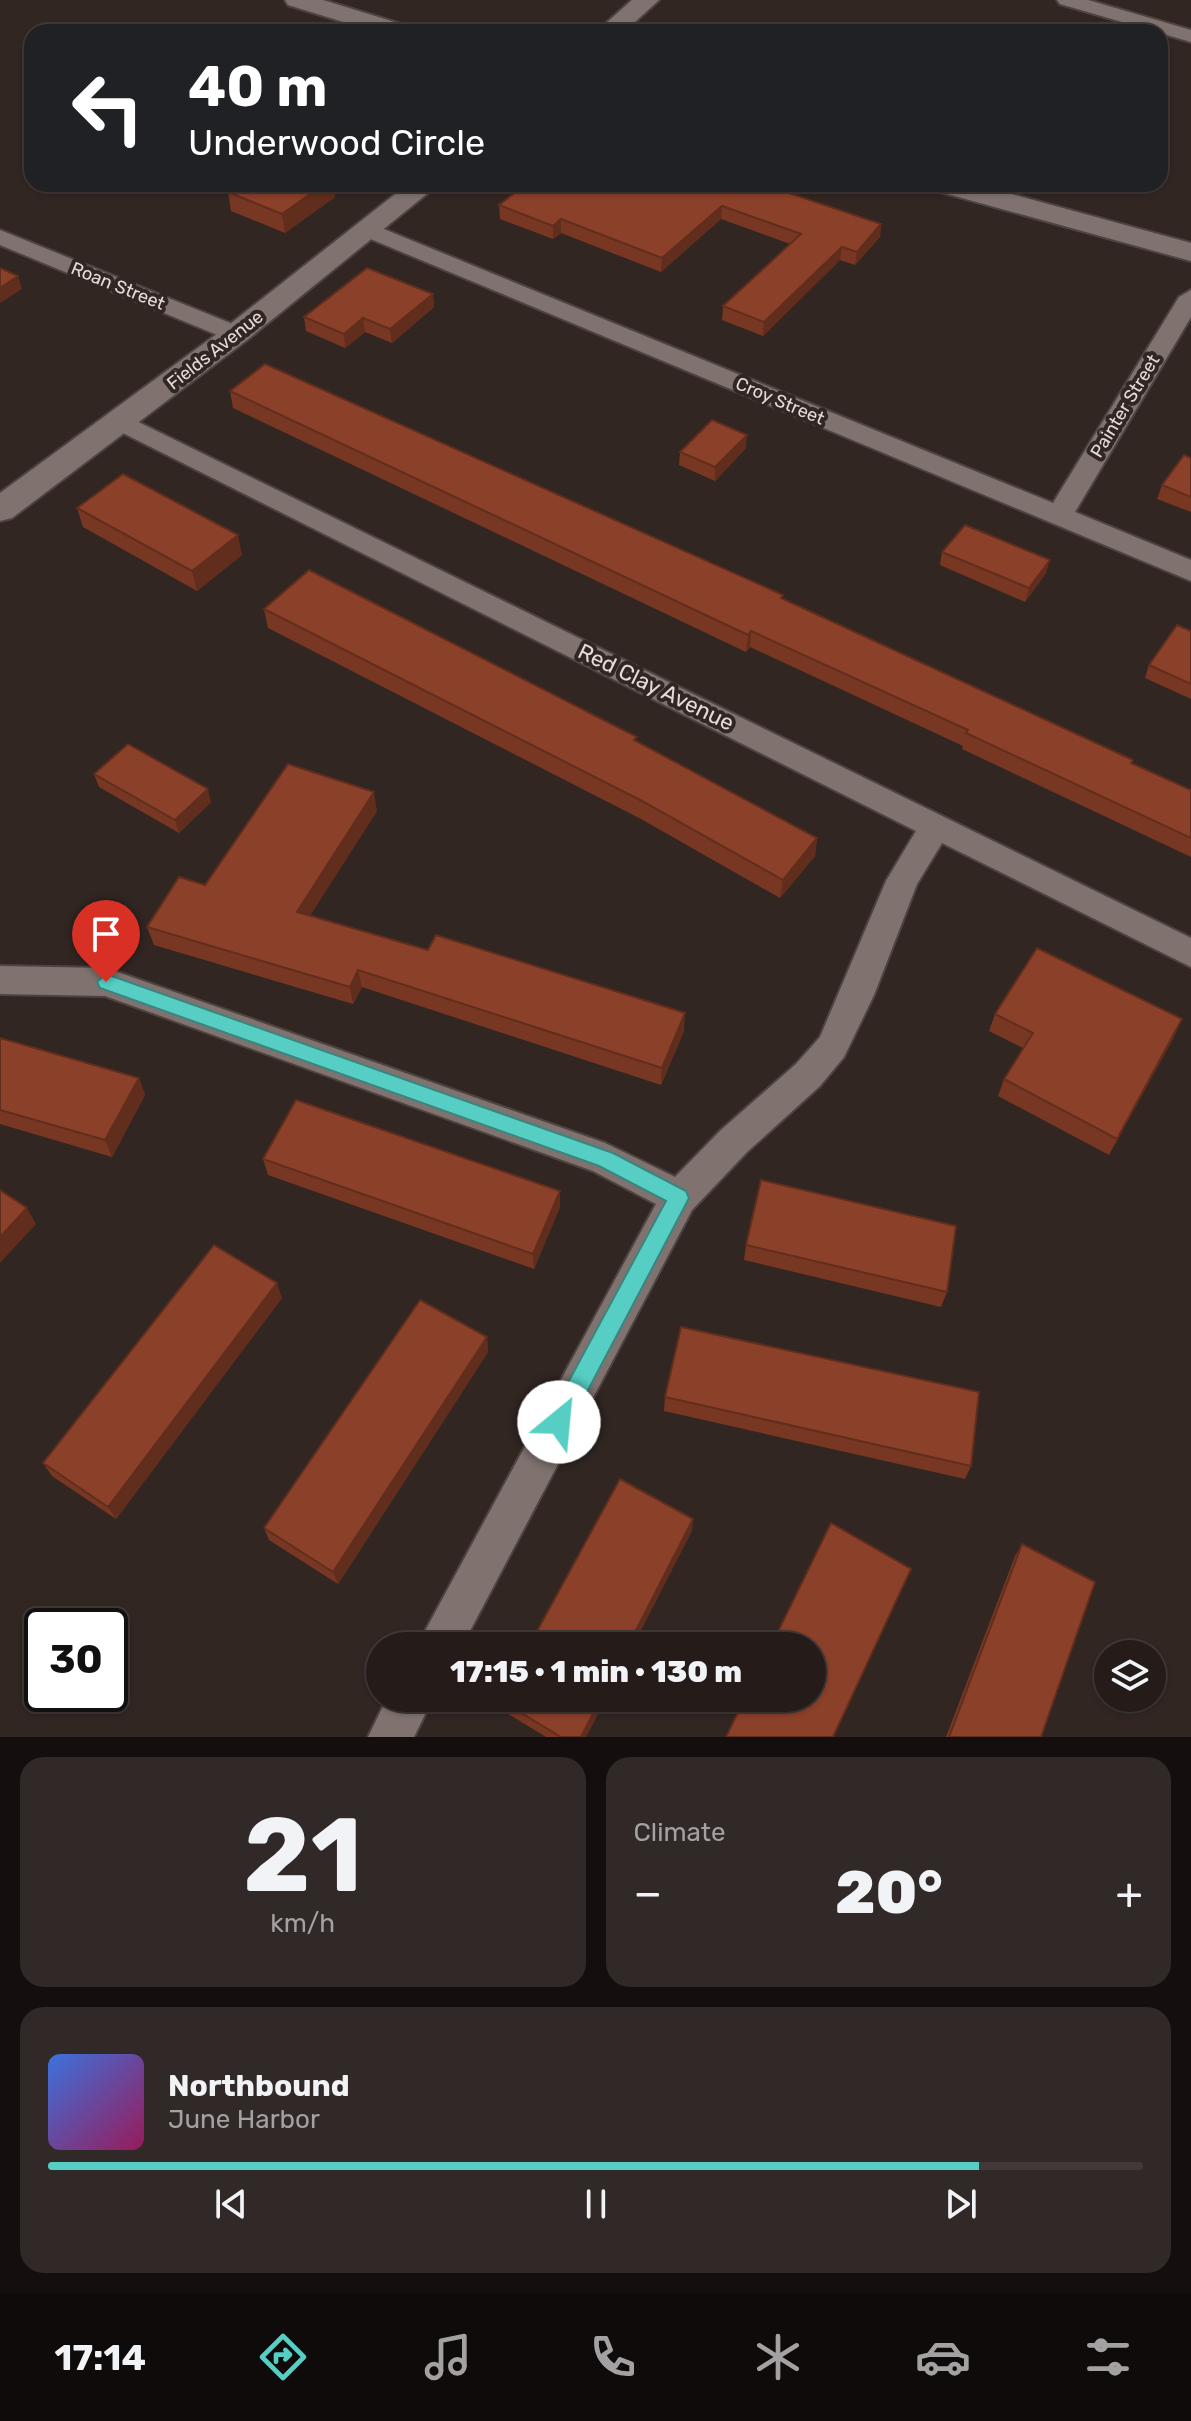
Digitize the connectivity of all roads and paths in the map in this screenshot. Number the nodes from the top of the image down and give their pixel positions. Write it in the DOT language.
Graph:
graph roads {
  1 [pos="297,0"];
  2 [pos="647,0"];
  3 [pos="1067,0"];
  4 [pos="376,24"];
  5 [pos="618,24"];
  6 [pos="1150,24"];
  7 [pos="1168,29"];
  8 [pos="1191,36"];
  9 [pos="415,192"];
  10 [pos="972,192"];
  11 [pos="369,230"];
  12 [pos="0,237"];
  13 [pos="1191,252"];
  14 [pos="1191,297"];
  15 [pos="236,334"];
  16 [pos="122,422"];
  17 [pos="0,510"];
  18 [pos="1059,516"];
  19 [pos="1191,571"];
  20 [pos="936,826"];
  21 [pos="1191,953"];
  22 [pos="0,980"];
  23 [pos="679,1198"];
  24 [pos="446,1632"];
  25 [pos="403,1712"];
  26 [pos="390,1737"];
  1 -- 4 [label="street"];
  2 -- 5 [label="street"];
  3 -- 6 [label="street"];
  7 -- 8 [label="street"];
  9 -- 11 [label="street, Fields Avenue"];
  10 -- 13 [label="street"];
  11 -- 15 [label="street, Fields Avenue"];
  11 -- 18 [label="street, Croy Street"];
  12 -- 15 [label="street, Roan Street"];
  14 -- 18 [label="street, Painter Street"];
  15 -- 16 [label="street, Fields Avenue"];
  16 -- 17 [label="street, Fields Avenue"];
  16 -- 20 [label="street, Red Clay Avenue"];
  18 -- 19 [label="street, Croy Street"];
  20 -- 21 [label="street, Red Clay Avenue"];
  20 -- 23 [label="street"];
  22 -- 23 [label="street"];
  23 -- 24 [label="street"];
  25 -- 26 [label="street"];
}
